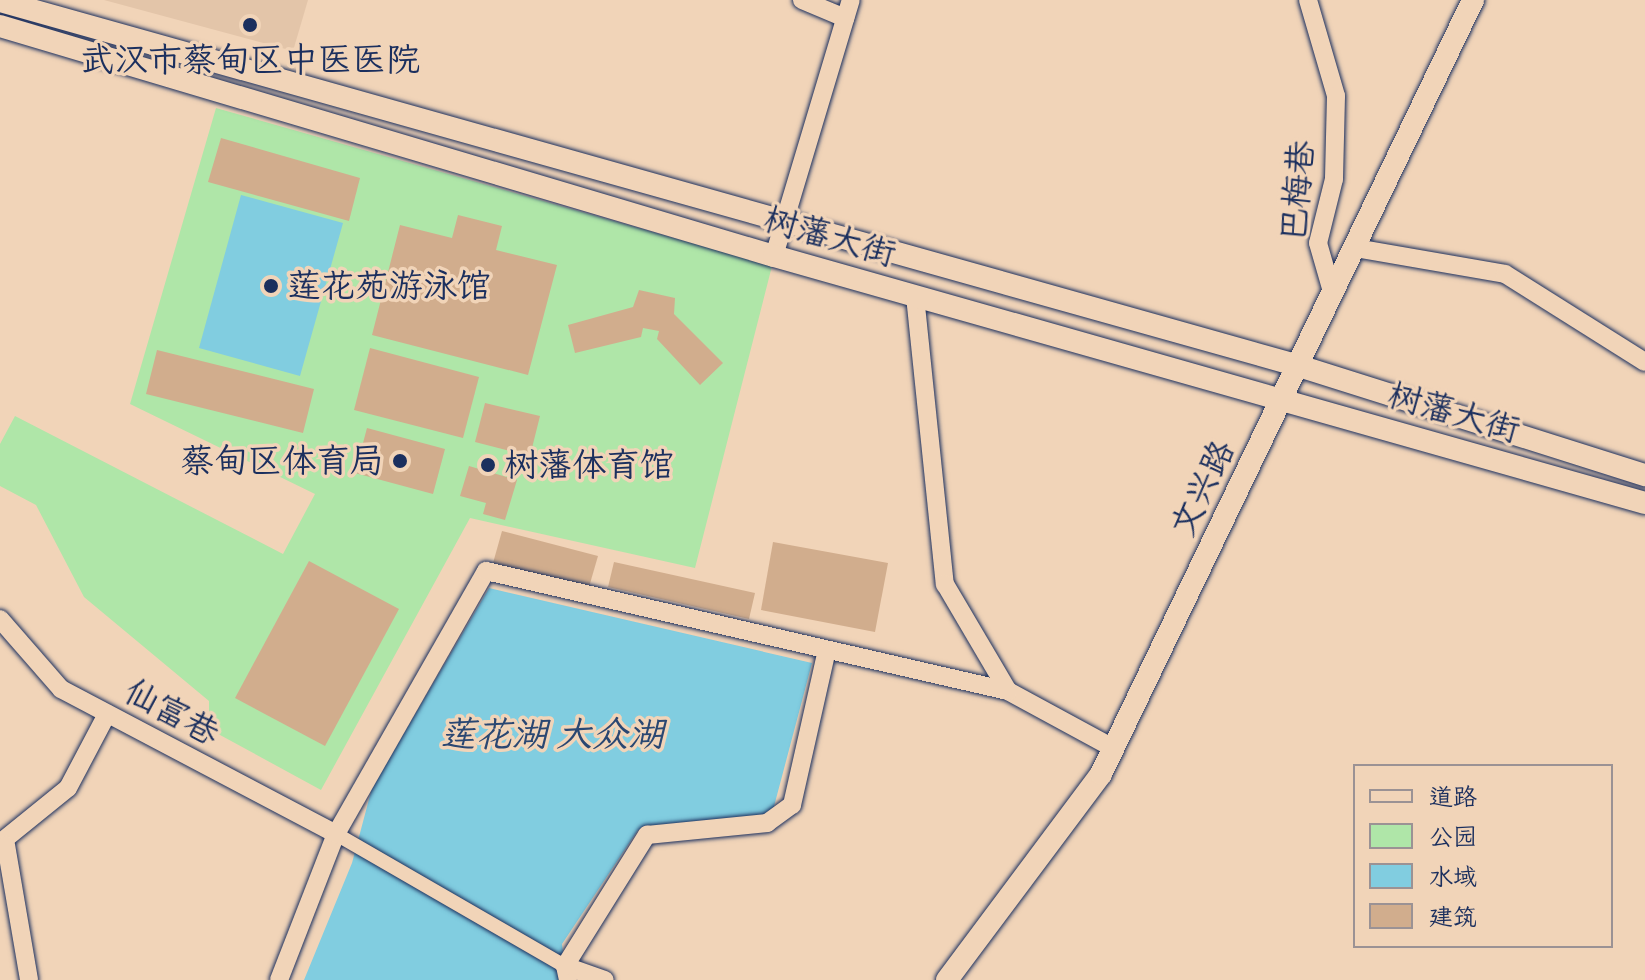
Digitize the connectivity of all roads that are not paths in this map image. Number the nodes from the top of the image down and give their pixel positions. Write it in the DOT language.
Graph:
graph roads {
  1 [pos="802,0"];
  2 [pos="1308,0"];
  3 [pos="1473,0"];
  4 [pos="0,1"];
  5 [pos="848,9"];
  6 [pos="0,26"];
  7 [pos="784,221"];
  8 [pos="1355,248"];
  9 [pos="774,256"];
  10 [pos="1333,295"];
  11 [pos="915,296"];
  12 [pos="1645,362"];
  13 [pos="1299,366"];
  14 [pos="1283,398"];
  15 [pos="1645,475"];
  16 [pos="1645,503"];
  17 [pos="0,619"];
  18 [pos="826,654"];
  19 [pos="1008,691"];
  20 [pos="107,714"];
  21 [pos="1113,748"];
  22 [pos="336,834"];
  23 [pos="3,844"];
  24 [pos="566,973"];
  25 [pos="29,980"];
  26 [pos="279,980"];
  27 [pos="605,980"];
  28 [pos="947,980"];
  1 -- 5 [label="street"];
  2 -- 10 [label="street, 巴梅巷"];
  3 -- 8 [label="street, 文兴路"];
  4 -- 7 [label="street, 树藩大街"];
  5 -- 7 [label="street"];
  6 -- 9 [label="street, 树藩大街"];
  7 -- 9 [label="street"];
  7 -- 13 [label="street, 树藩大街"];
  8 -- 10 [label="street, 文兴路"];
  8 -- 12 [label="street"];
  9 -- 11 [label="street, 树藩大街"];
  10 -- 13 [label="street, 文兴路"];
  11 -- 14 [label="street, 树藩大街"];
  11 -- 19 [label="street"];
  13 -- 14 [label="street, 文兴路"];
  13 -- 15 [label="street, 树藩大街"];
  14 -- 16 [label="street, 树藩大街"];
  14 -- 21 [label="street, 文兴路"];
  17 -- 20 [label="street, 仙富巷"];
  18 -- 19 [label="street"];
  18 -- 22 [label="street"];
  18 -- 24 [label="street"];
  19 -- 21 [label="street"];
  20 -- 22 [label="street, 仙富巷"];
  20 -- 23 [label="street"];
  21 -- 28 [label="street, 文兴路"];
  22 -- 24 [label="street"];
  22 -- 26 [label="street"];
  23 -- 25 [label="street"];
  24 -- 27 [label="street"];
}
